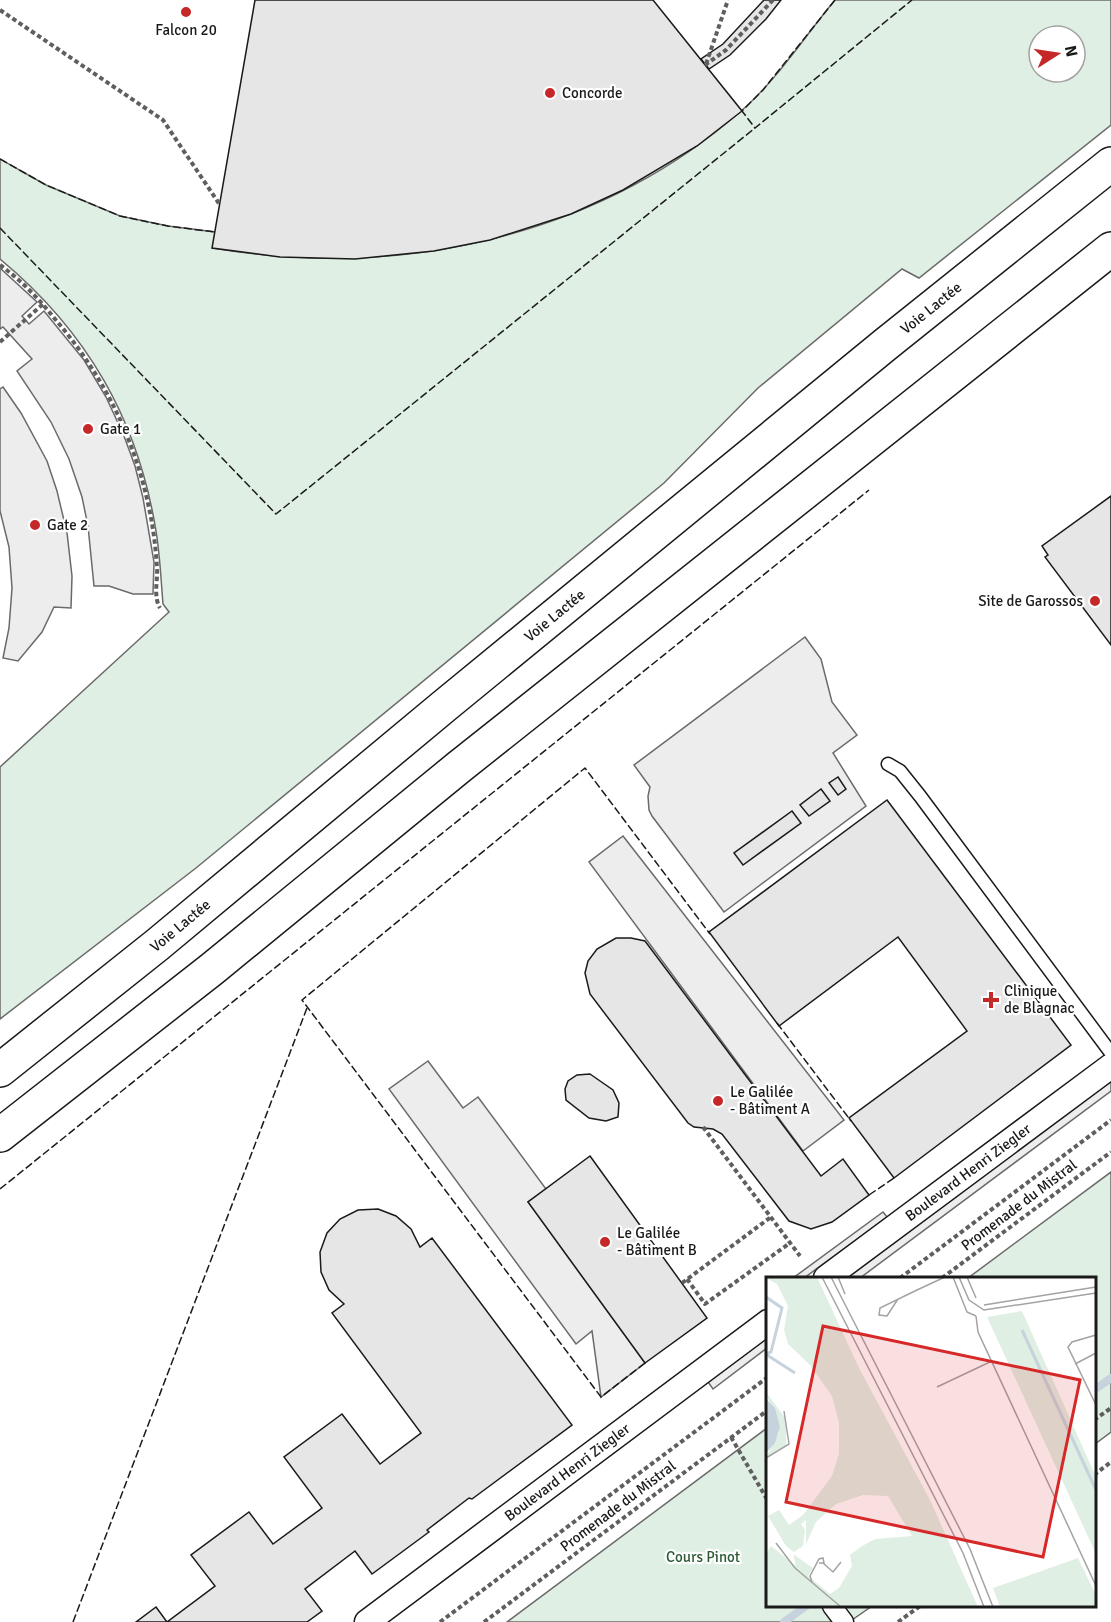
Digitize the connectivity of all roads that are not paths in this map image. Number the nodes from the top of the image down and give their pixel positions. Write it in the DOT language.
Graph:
graph roads {
  1 [pos="1111,164"];
  2 [pos="1111,249"];
  3 [pos="888,764"];
  4 [pos="1111,1053"];
  5 [pos="1111,1066"];
  6 [pos="0,1070"];
  7 [pos="0,1136"];
  8 [pos="827,1277"];
  9 [pos="766,1323"];
  10 [pos="833,1607"];
  11 [pos="367,1622"];
  12 [pos="844,1622"];
  1 -- 6 [label="highway, Voie Lactée"];
  2 -- 7 [label="highway"];
  3 -- 4 [label="lane"];
  5 -- 8 [label="street, Boulevard Henri Ziegler"];
  9 -- 11 [label="street, Boulevard Henri Ziegler"];
  10 -- 12 [label="street"];
}
